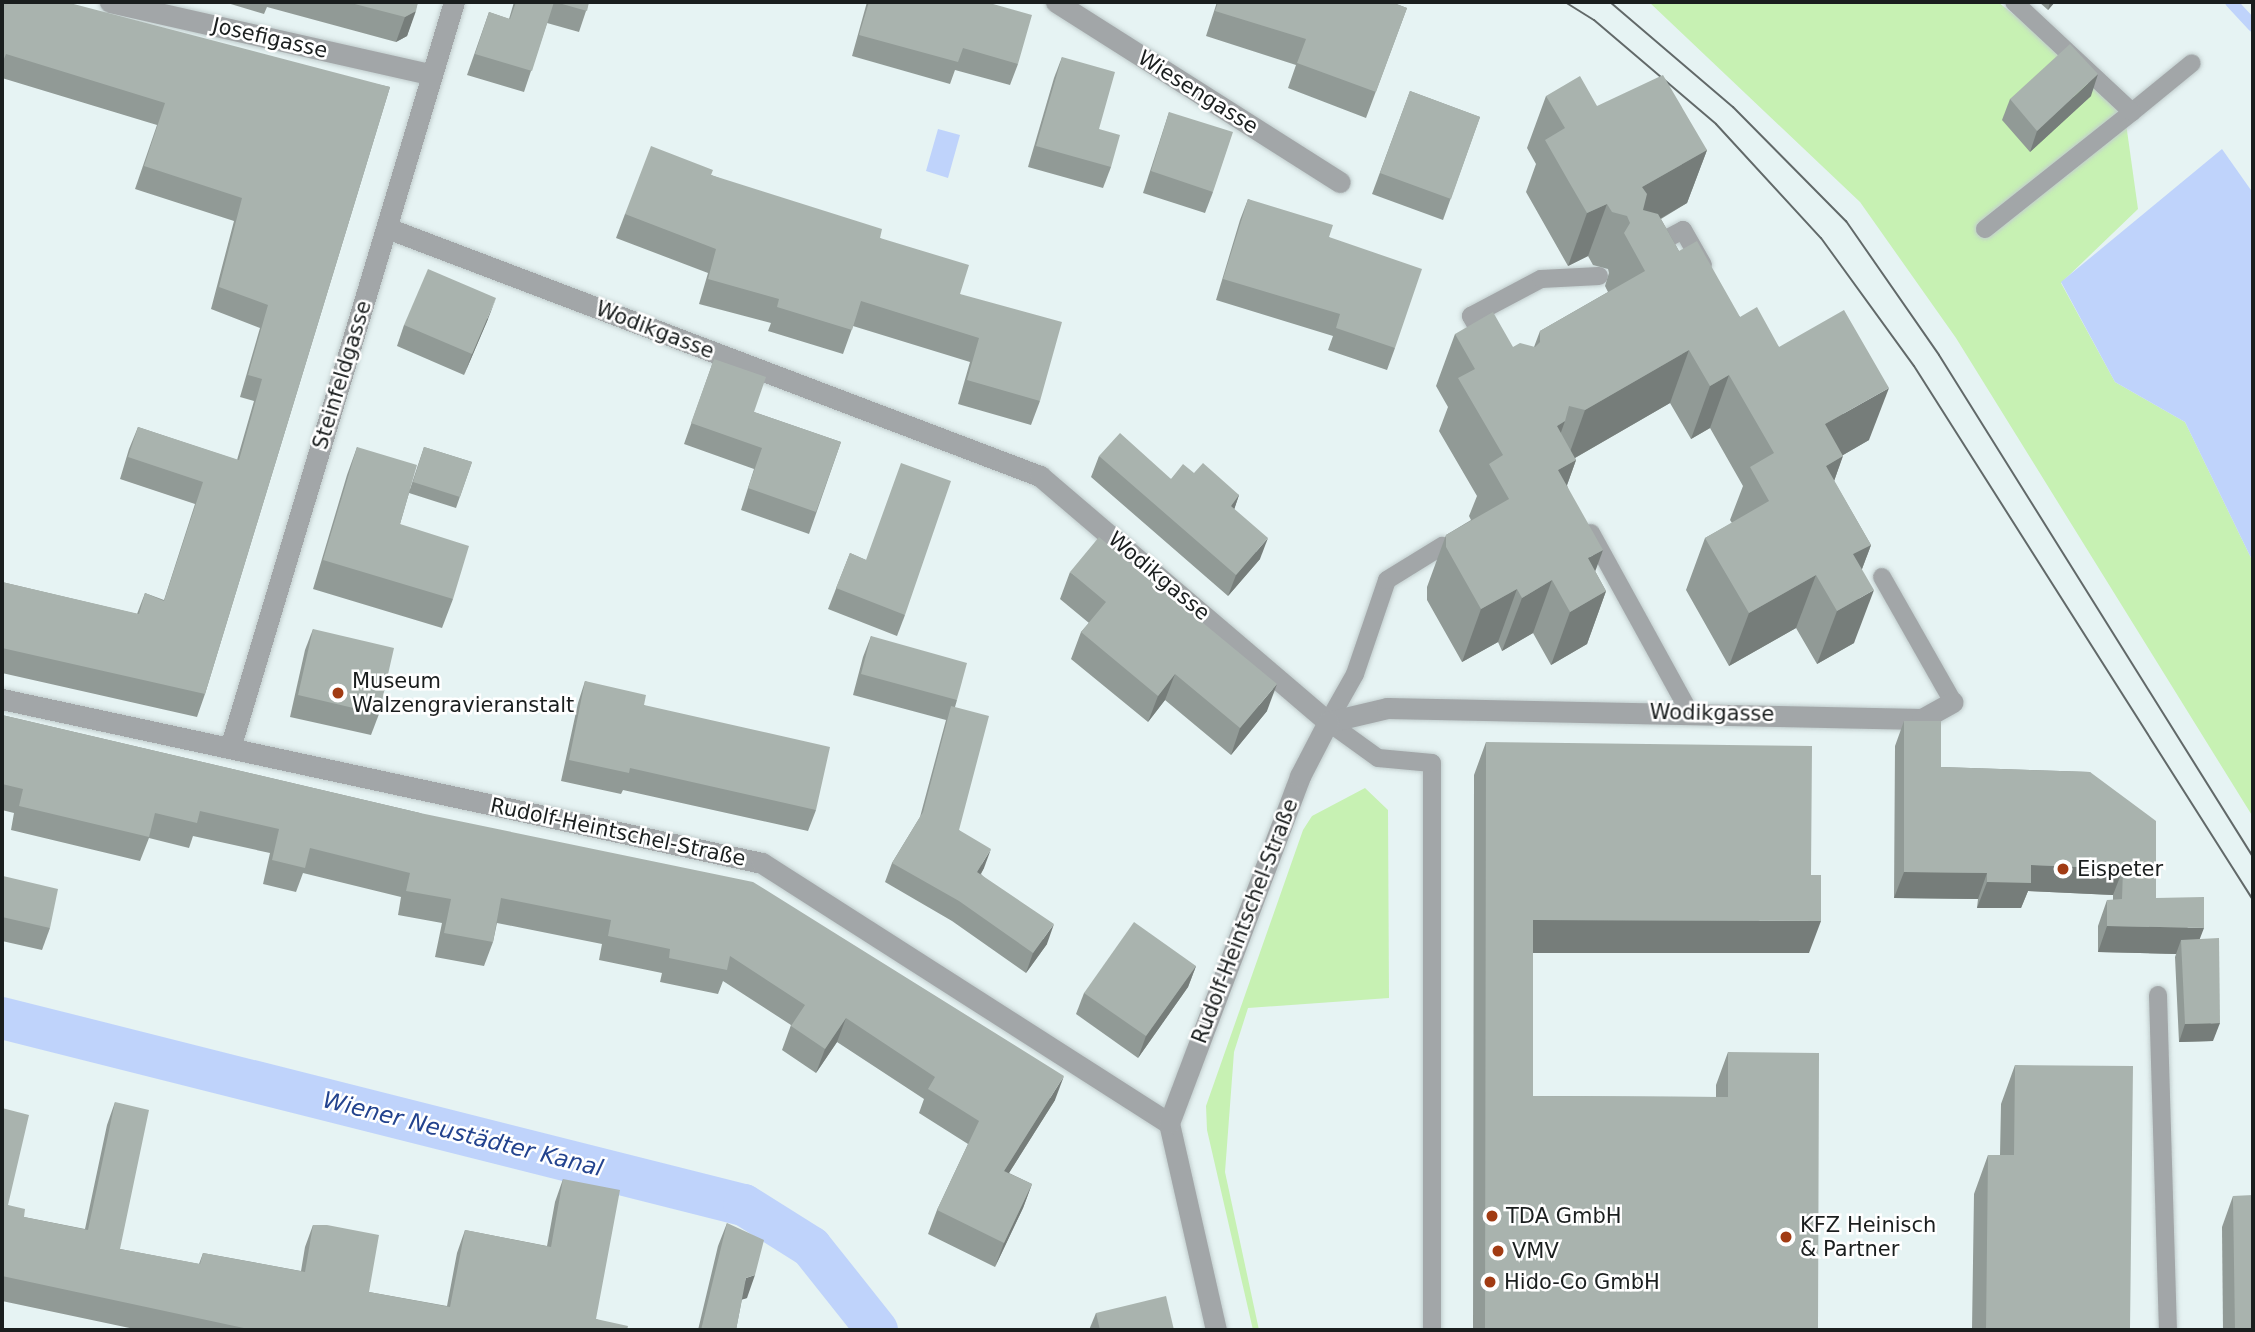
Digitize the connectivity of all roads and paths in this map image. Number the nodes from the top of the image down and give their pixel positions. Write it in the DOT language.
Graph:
graph roads {
  1 [pos="110,2"];
  2 [pos="454,2"];
  3 [pos="1055,2"];
  4 [pos="2014,2"];
  5 [pos="2192,62"];
  6 [pos="430,74"];
  7 [pos="2132,112"];
  8 [pos="1340,182"];
  9 [pos="387,228"];
  10 [pos="1985,229"];
  11 [pos="1633,257"];
  12 [pos="1599,276"];
  13 [pos="1710,278"];
  14 [pos="1495,360"];
  15 [pos="1585,522"];
  16 [pos="1442,546"];
  17 [pos="1882,578"];
  18 [pos="2,699"];
  19 [pos="1953,702"];
  20 [pos="1689,711"];
  21 [pos="1328,722"];
  22 [pos="230,748"];
  23 [pos="2158,995"];
  24 [pos="1169,1122"];
  25 [pos="1216,1330"];
  26 [pos="1432,1330"];
  27 [pos="2168,1330"];
  1 -- 6 [label="street, Josefigasse"];
  2 -- 6 [label="street, Steinfeldgasse"];
  3 -- 8 [label="street, Wiesengasse"];
  4 -- 7 [label="lane"];
  5 -- 7 [label="lane"];
  6 -- 9 [label="street, Steinfeldgasse"];
  7 -- 10 [label="lane"];
  9 -- 21 [label="street, Wodikgasse"];
  9 -- 22 [label="street, Steinfeldgasse"];
  11 -- 13 [label="lane"];
  12 -- 14 [label="lane"];
  15 -- 20 [label="lane"];
  16 -- 21 [label="lane"];
  17 -- 19 [label="lane"];
  18 -- 22 [label="street, Rudolf-Heintschel-Straße"];
  19 -- 20 [label="street, Wodikgasse"];
  20 -- 21 [label="street, Wodikgasse"];
  21 -- 24 [label="street, Rudolf-Heintschel-Straße"];
  21 -- 26 [label="lane"];
  22 -- 24 [label="street, Rudolf-Heintschel-Straße"];
  23 -- 27 [label="lane"];
  24 -- 25 [label="street"];
}
